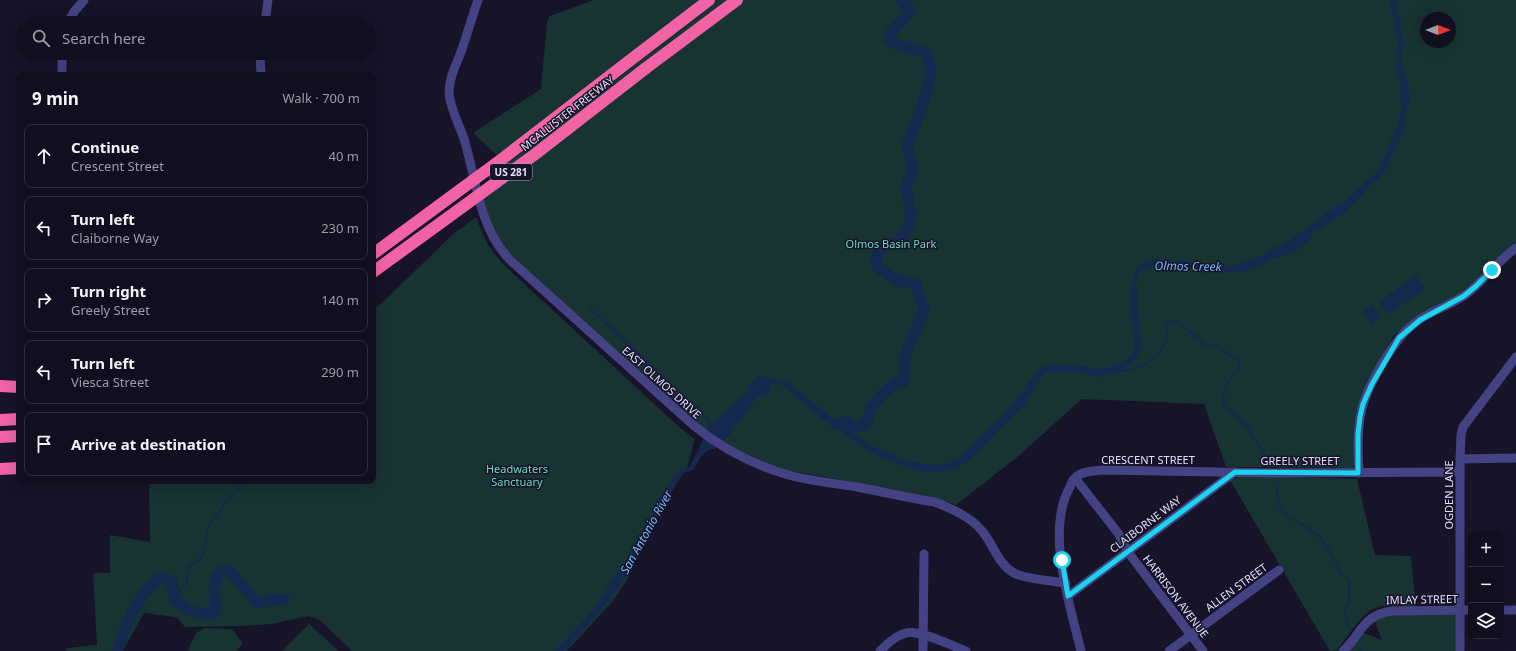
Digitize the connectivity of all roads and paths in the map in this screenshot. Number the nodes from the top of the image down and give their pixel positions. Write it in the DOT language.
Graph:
graph roads {
  1 [pos="84,0"];
  2 [pos="268,0"];
  3 [pos="478,0"];
  4 [pos="709,0"];
  5 [pos="737,0"];
  6 [pos="72,16"];
  7 [pos="266,16"];
  8 [pos="62,60"];
  9 [pos="260,60"];
  10 [pos="62,72"];
  11 [pos="261,72"];
  12 [pos="1516,248"];
  13 [pos="376,252"];
  14 [pos="376,270"];
  15 [pos="1516,357"];
  16 [pos="0,386"];
  17 [pos="16,386"];
  18 [pos="16,419"];
  19 [pos="0,420"];
  20 [pos="0,436"];
  21 [pos="16,436"];
  22 [pos="1516,458"];
  23 [pos="1460,459"];
  24 [pos="16,468"];
  25 [pos="0,469"];
  26 [pos="1235,472"];
  27 [pos="1460,472"];
  28 [pos="1358,473"];
  29 [pos="1075,478"];
  30 [pos="1128,552"];
  31 [pos="924,554"];
  32 [pos="1279,570"];
  33 [pos="1066,583"];
  34 [pos="1068,596"];
  35 [pos="1460,610"];
  36 [pos="1468,610"];
  37 [pos="1504,610"];
  38 [pos="1516,610"];
  39 [pos="923,635"];
  40 [pos="1191,635"];
  41 [pos="880,651"];
  42 [pos="922,651"];
  43 [pos="966,651"];
  44 [pos="1081,651"];
  45 [pos="1169,651"];
  46 [pos="1203,651"];
  47 [pos="1343,651"];
  48 [pos="1460,651"];
  1 -- 6 [label="street"];
  2 -- 7 [label="street"];
  3 -- 33 [label="street, EAST OLMOS DRIVE"];
  4 -- 13 [label="highway, MCALLISTER FREEWAY / US 281, bridge"];
  5 -- 14 [label="highway, MCALLISTER FREEWAY / US 281, bridge"];
  8 -- 10 [label="street"];
  9 -- 11 [label="street"];
  12 -- 28 [label="street"];
  15 -- 23 [label="street, OGDEN LANE"];
  16 -- 17 [label="highway"];
  18 -- 19 [label="highway"];
  20 -- 21 [label="highway"];
  22 -- 23 [label="street"];
  23 -- 27 [label="street, OGDEN LANE"];
  24 -- 25 [label="highway"];
  26 -- 28 [label="street, GREELY STREET"];
  26 -- 29 [label="street, CRESCENT STREET"];
  26 -- 30 [label="street, CLAIBORNE WAY"];
  27 -- 28 [label="street, GREELY STREET"];
  27 -- 35 [label="street, OGDEN LANE"];
  29 -- 30 [label="street, HARRISON AVENUE"];
  29 -- 33 [label="street"];
  30 -- 34 [label="street, CLAIBORNE WAY"];
  30 -- 40 [label="street, HARRISON AVENUE"];
  31 -- 39 [label="street"];
  32 -- 40 [label="street, ALLEN STREET"];
  33 -- 34 [label="street"];
  34 -- 44 [label="street"];
  35 -- 36 [label="street, IMLAY STREET"];
  35 -- 47 [label="street, IMLAY STREET"];
  35 -- 48 [label="street, OGDEN LANE"];
  37 -- 38 [label="street"];
  39 -- 41 [label="street"];
  39 -- 42 [label="street"];
  39 -- 43 [label="street"];
  40 -- 45 [label="street, ALLEN STREET"];
  40 -- 46 [label="street, HARRISON AVENUE"];
}
